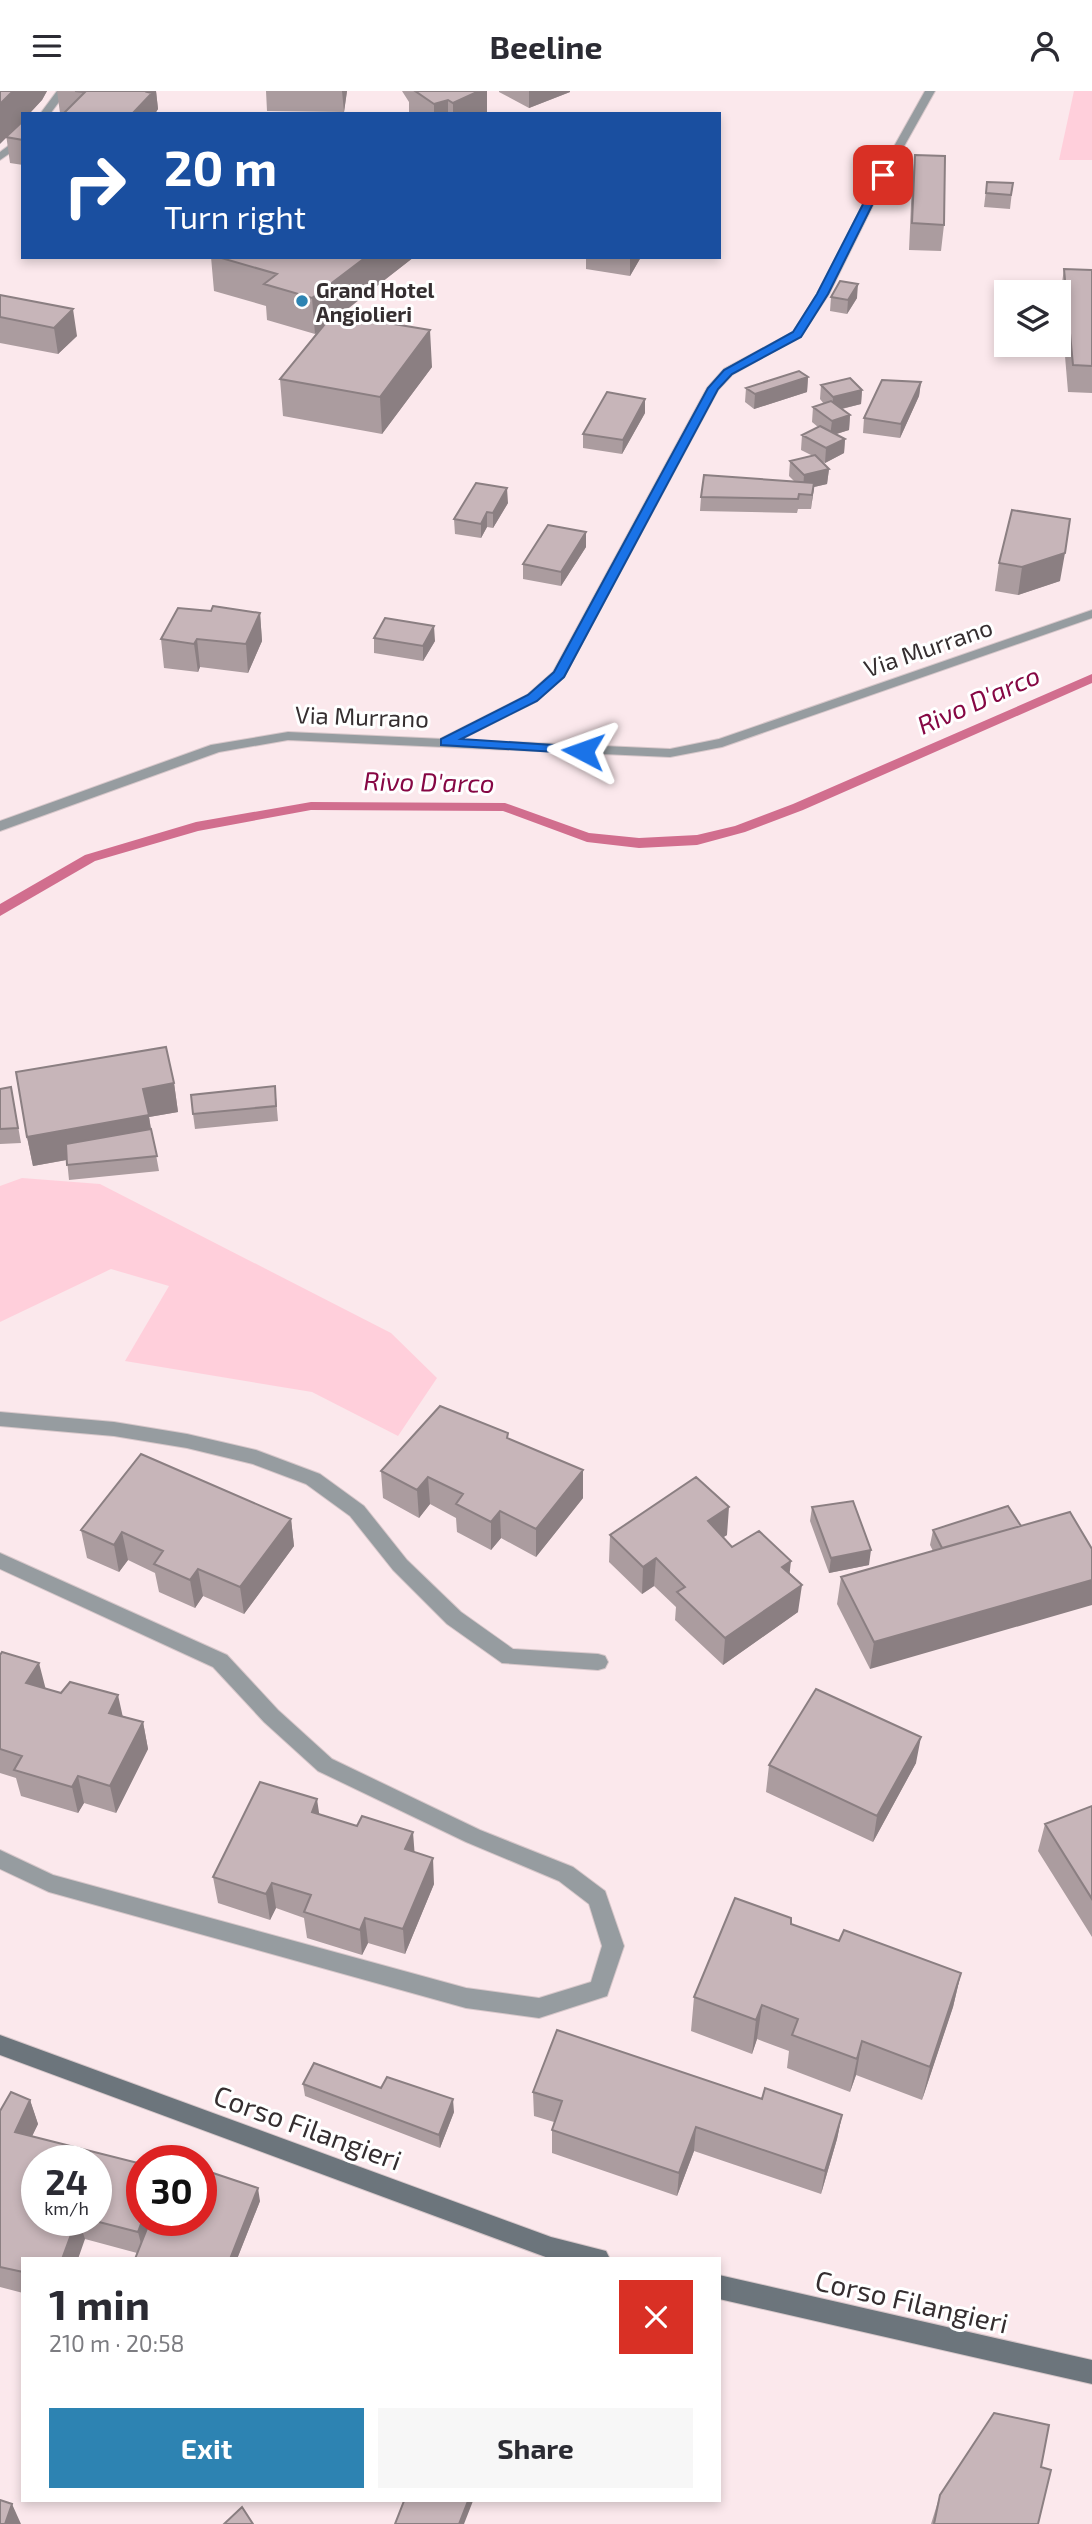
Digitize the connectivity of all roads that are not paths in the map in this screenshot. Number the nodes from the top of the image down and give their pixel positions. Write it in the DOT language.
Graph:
graph roads {
  1 [pos="62,91"];
  2 [pos="930,91"];
  3 [pos="46,112"];
  4 [pos="21,140"];
  5 [pos="0,157"];
  6 [pos="1092,614"];
  7 [pos="445,742"];
  8 [pos="0,826"];
  9 [pos="0,1419"];
  10 [pos="0,1561"];
  11 [pos="598,1662"];
  12 [pos="0,1859"];
  13 [pos="2,2049"];
  14 [pos="589,2257"];
  15 [pos="721,2287"];
  16 [pos="1092,2372"];
  1 -- 3 [label="street"];
  2 -- 7 [label="street"];
  4 -- 5 [label="street"];
  6 -- 7 [label="street, Via Murrano"];
  7 -- 8 [label="street, Via Murrano"];
  9 -- 11 [label="street"];
  10 -- 12 [label="street"];
  13 -- 14 [label="street, Corso Filangieri"];
  15 -- 16 [label="street, Corso Filangieri"];
}
